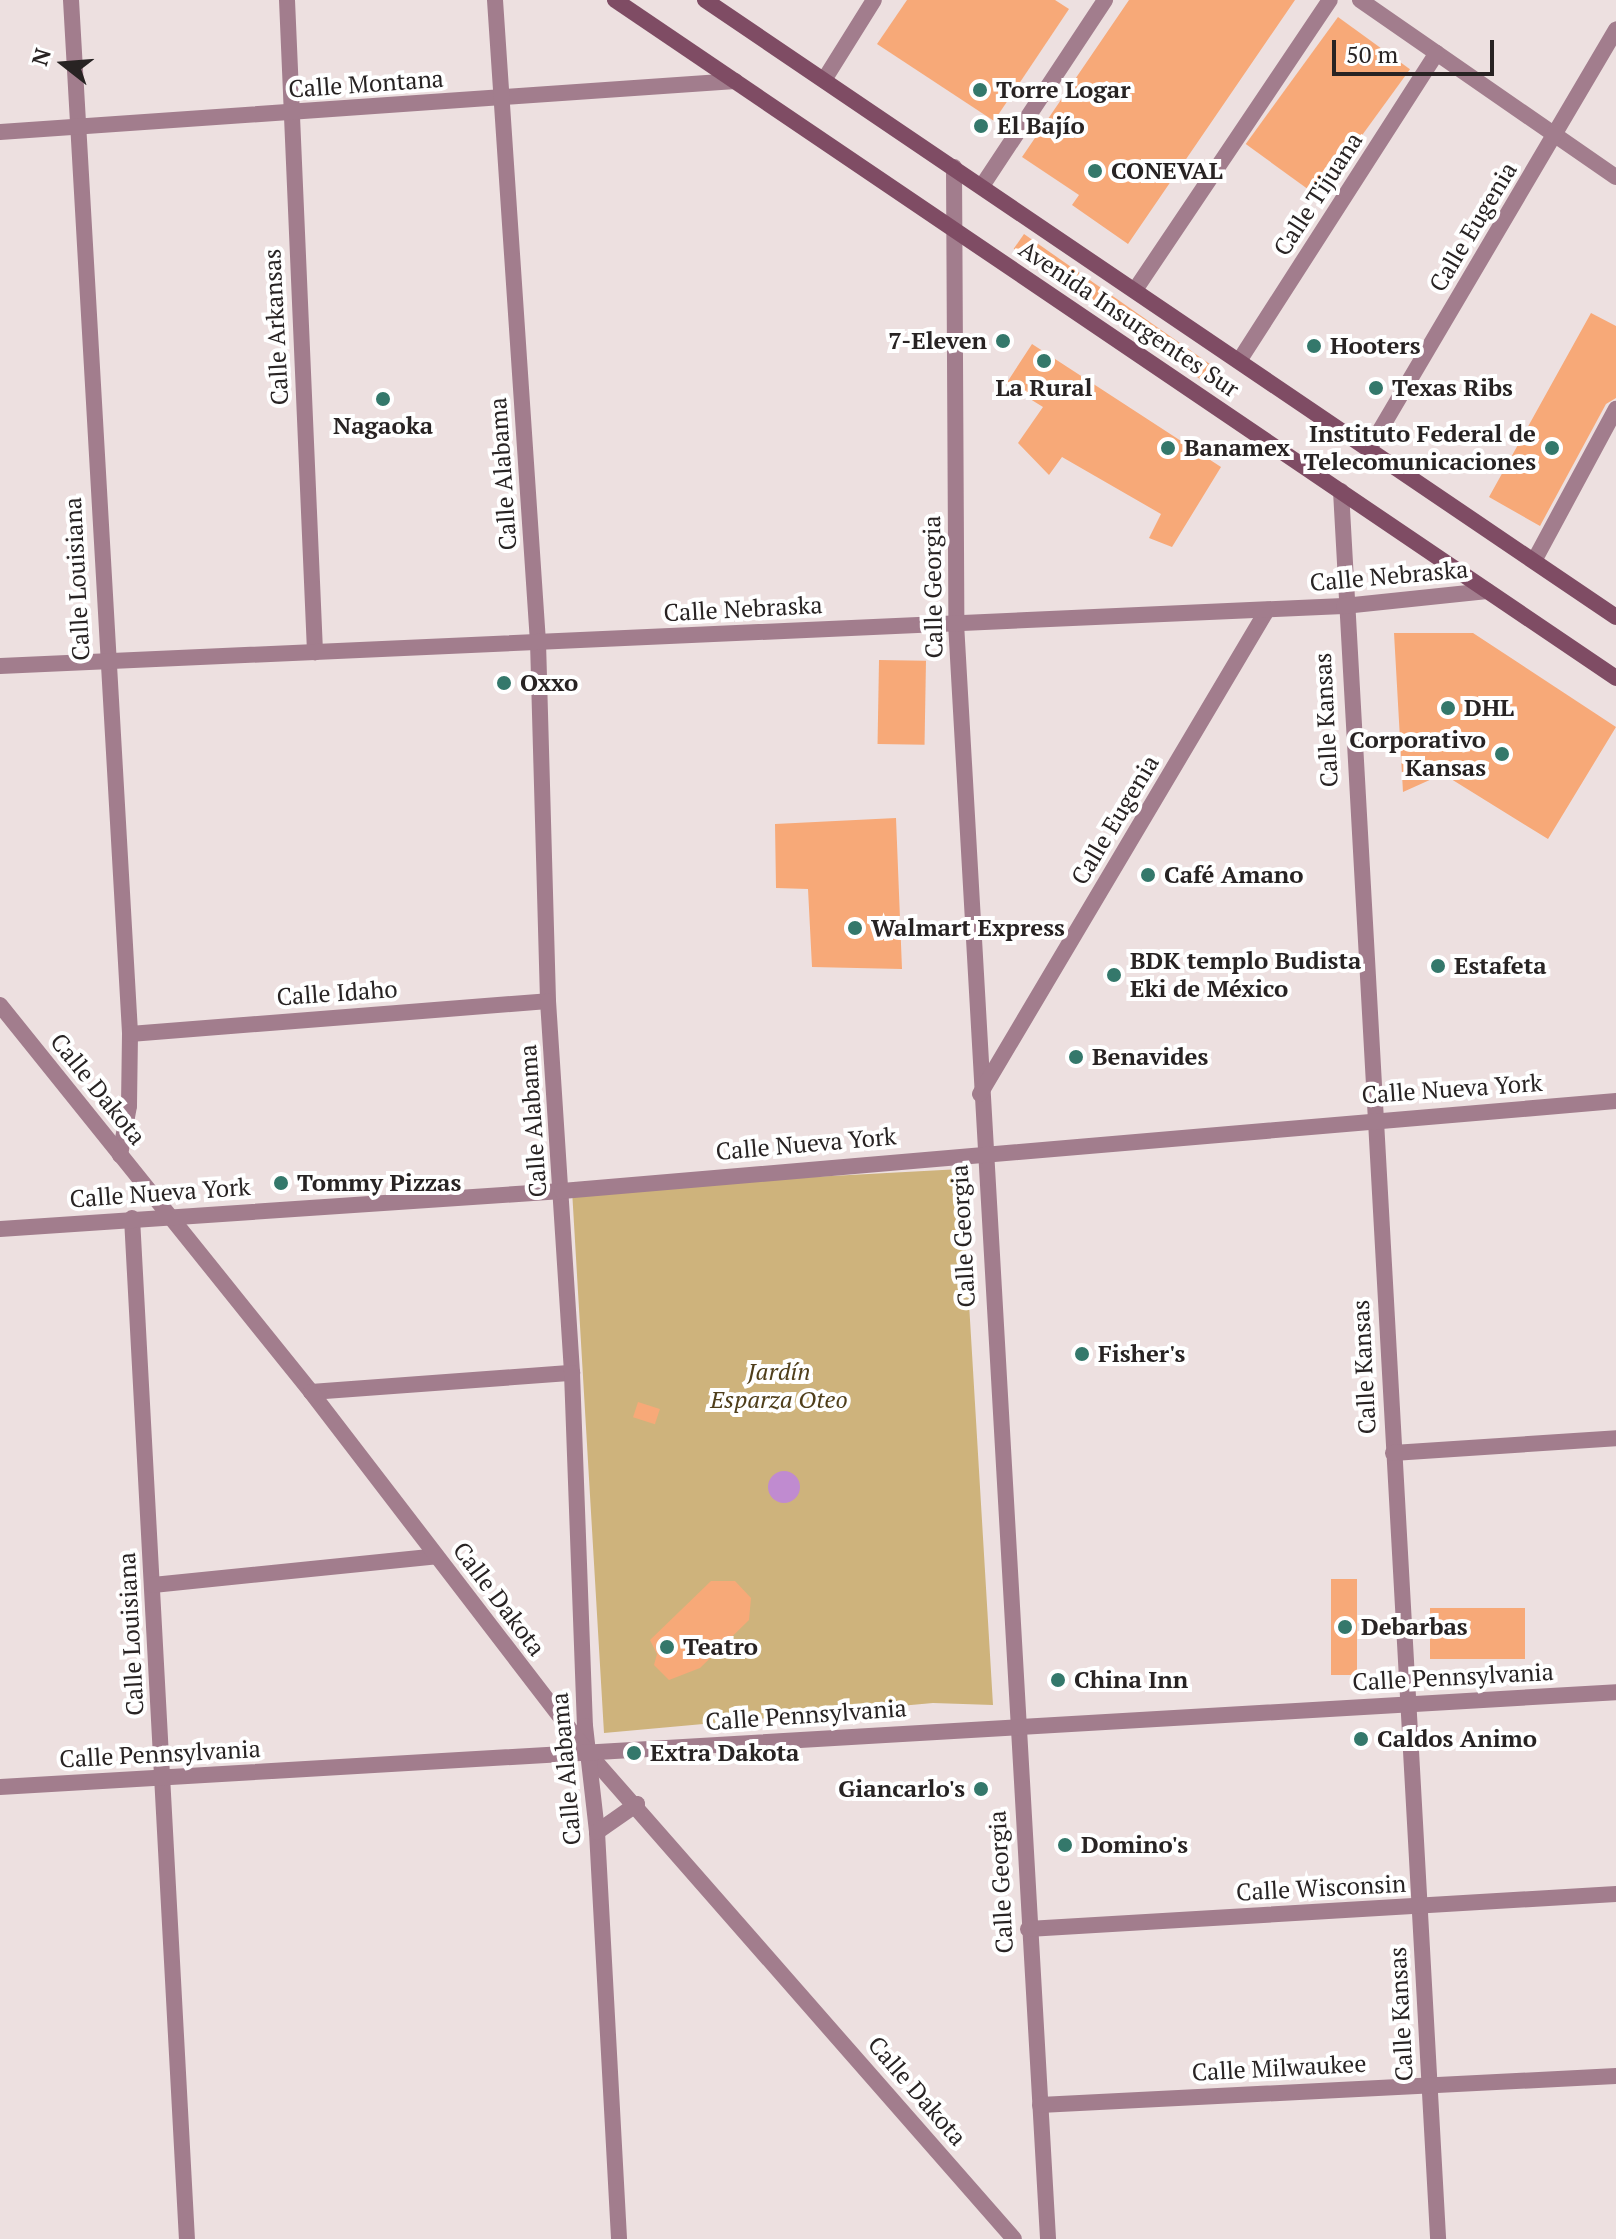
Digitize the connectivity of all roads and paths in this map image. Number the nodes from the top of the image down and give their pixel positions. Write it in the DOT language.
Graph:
graph roads {
  1 [pos="71,0"];
  2 [pos="287,0"];
  3 [pos="495,0"];
  4 [pos="615,0"];
  5 [pos="705,0"];
  6 [pos="874,0"];
  7 [pos="1105,0"];
  8 [pos="1330,0"];
  9 [pos="1360,0"];
  10 [pos="1616,29"];
  11 [pos="1437,53"];
  12 [pos="824,80"];
  13 [pos="735,81"];
  14 [pos="502,100"];
  15 [pos="291,113"];
  16 [pos="77,127"];
  17 [pos="0,132"];
  18 [pos="1555,135"];
  19 [pos="954,167"];
  20 [pos="1616,177"];
  21 [pos="982,186"];
  22 [pos="954,228"];
  23 [pos="1135,290"];
  24 [pos="1239,361"];
  25 [pos="1616,409"];
  26 [pos="1369,449"];
  27 [pos="1341,491"];
  28 [pos="1534,561"];
  29 [pos="1487,591"];
  30 [pos="1344,606"];
  31 [pos="1267,610"];
  32 [pos="1611,610"];
  33 [pos="956,623"];
  34 [pos="538,642"];
  35 [pos="315,652"];
  36 [pos="105,661"];
  37 [pos="0,666"];
  38 [pos="1616,678"];
  39 [pos="548,1001"];
  40 [pos="0,1005"];
  41 [pos="130,1034"];
  42 [pos="979,1096"];
  43 [pos="1616,1101"];
  44 [pos="1373,1119"];
  45 [pos="982,1152"];
  46 [pos="120,1155"];
  47 [pos="562,1191"];
  48 [pos="171,1215"];
  49 [pos="132,1218"];
  50 [pos="0,1229"];
  51 [pos="572,1373"];
  52 [pos="311,1392"];
  53 [pos="1616,1438"];
  54 [pos="1393,1453"];
  55 [pos="437,1556"];
  56 [pos="153,1585"];
  57 [pos="1616,1692"];
  58 [pos="1407,1704"];
  59 [pos="1016,1726"];
  60 [pos="588,1753"];
  61 [pos="161,1777"];
  62 [pos="0,1787"];
  63 [pos="637,1804"];
  64 [pos="597,1832"];
  65 [pos="1616,1894"];
  66 [pos="1419,1907"];
  67 [pos="1028,1929"];
  68 [pos="1616,2076"];
  69 [pos="1429,2084"];
  70 [pos="1040,2105"];
  71 [pos="187,2239"];
  72 [pos="619,2239"];
  73 [pos="1014,2239"];
  74 [pos="1048,2239"];
  75 [pos="1438,2239"];
  1 -- 16 [label="street, Calle Louisiana"];
  2 -- 15 [label="street, Calle Arkansas"];
  3 -- 14 [label="street, Calle Alabama"];
  4 -- 13 [label="main road, Avenida Insurgentes Sur"];
  5 -- 12 [label="main road, Avenida Insurgentes Sur"];
  6 -- 12 [label="street"];
  7 -- 21 [label="street"];
  8 -- 23 [label="street"];
  9 -- 11 [label="street"];
  10 -- 18 [label="street, Calle Eugenia"];
  11 -- 18 [label="street"];
  11 -- 24 [label="street, Calle Tijuana"];
  12 -- 19 [label="main road, Avenida Insurgentes Sur"];
  13 -- 14 [label="street, Calle Montana"];
  13 -- 22 [label="main road, Avenida Insurgentes Sur"];
  14 -- 15 [label="street, Calle Montana"];
  14 -- 34 [label="street, Calle Alabama"];
  15 -- 16 [label="street, Calle Montana"];
  15 -- 35 [label="street, Calle Arkansas"];
  16 -- 17 [label="street, Calle Montana"];
  16 -- 36 [label="street, Calle Louisiana"];
  18 -- 20 [label="street"];
  18 -- 26 [label="street, Calle Eugenia"];
  19 -- 21 [label="main road, Avenida Insurgentes Sur"];
  19 -- 22 [label="street, Calle Georgia"];
  21 -- 23 [label="main road, Avenida Insurgentes Sur"];
  22 -- 27 [label="main road, Avenida Insurgentes Sur"];
  22 -- 33 [label="street, Calle Georgia"];
  23 -- 24 [label="main road, Avenida Insurgentes Sur"];
  24 -- 26 [label="main road, Avenida Insurgentes Sur"];
  25 -- 28 [label="street"];
  26 -- 28 [label="main road, Avenida Insurgentes Sur"];
  27 -- 29 [label="main road, Avenida Insurgentes Sur"];
  27 -- 30 [label="street, Calle Kansas"];
  28 -- 32 [label="main road, Avenida Insurgentes Sur"];
  29 -- 30 [label="street, Calle Nebraska"];
  29 -- 38 [label="main road, Avenida Insurgentes Sur"];
  30 -- 31 [label="street, Calle Nebraska"];
  30 -- 44 [label="street, Calle Kansas"];
  31 -- 33 [label="street, Calle Nebraska"];
  31 -- 42 [label="street, Calle Eugenia"];
  33 -- 34 [label="street, Calle Nebraska"];
  33 -- 42 [label="street, Calle Georgia"];
  34 -- 35 [label="street, Calle Nebraska"];
  34 -- 39 [label="street, Calle Alabama"];
  35 -- 36 [label="street, Calle Nebraska"];
  36 -- 37 [label="street, Calle Nebraska"];
  36 -- 41 [label="street, Calle Louisiana"];
  39 -- 41 [label="street, Calle Idaho"];
  39 -- 47 [label="street, Calle Alabama"];
  40 -- 46 [label="street, Calle Dakota"];
  41 -- 46 [label="street, Calle Louisiana"];
  42 -- 45 [label="street, Calle Georgia"];
  43 -- 44 [label="street, Calle Nueva York"];
  44 -- 45 [label="street, Calle Nueva York"];
  44 -- 54 [label="street, Calle Kansas"];
  45 -- 47 [label="street, Calle Nueva York"];
  45 -- 59 [label="street, Calle Georgia"];
  46 -- 48 [label="street, Calle Dakota"];
  47 -- 48 [label="street, Calle Nueva York"];
  47 -- 51 [label="street, Calle Alabama"];
  48 -- 49 [label="street, Calle Nueva York"];
  48 -- 52 [label="street, Calle Dakota"];
  49 -- 50 [label="street, Calle Nueva York"];
  49 -- 56 [label="street, Calle Louisiana"];
  51 -- 52 [label="street"];
  51 -- 60 [label="street, Calle Alabama"];
  52 -- 55 [label="street, Calle Dakota"];
  53 -- 54 [label="street"];
  54 -- 58 [label="street, Calle Kansas"];
  55 -- 56 [label="street"];
  55 -- 60 [label="street, Calle Dakota"];
  56 -- 61 [label="street, Calle Louisiana"];
  57 -- 58 [label="street, Calle Pennsylvania"];
  58 -- 59 [label="street, Calle Pennsylvania"];
  58 -- 66 [label="street, Calle Kansas"];
  59 -- 60 [label="street, Calle Pennsylvania"];
  59 -- 67 [label="street, Calle Georgia"];
  60 -- 61 [label="street, Calle Pennsylvania"];
  60 -- 63 [label="street, Calle Dakota"];
  60 -- 64 [label="street, Calle Alabama"];
  61 -- 62 [label="street, Calle Pennsylvania"];
  61 -- 71 [label="street, Calle Louisiana"];
  63 -- 64 [label="street"];
  63 -- 73 [label="street, Calle Dakota"];
  64 -- 72 [label="street, Calle Alabama"];
  65 -- 66 [label="street, Calle Wisconsin"];
  66 -- 67 [label="street, Calle Wisconsin"];
  66 -- 69 [label="street, Calle Kansas"];
  67 -- 70 [label="street, Calle Georgia"];
  68 -- 69 [label="street, Calle Milwaukee"];
  69 -- 70 [label="street, Calle Milwaukee"];
  69 -- 75 [label="street, Calle Kansas"];
  70 -- 74 [label="street, Calle Georgia"];
}
